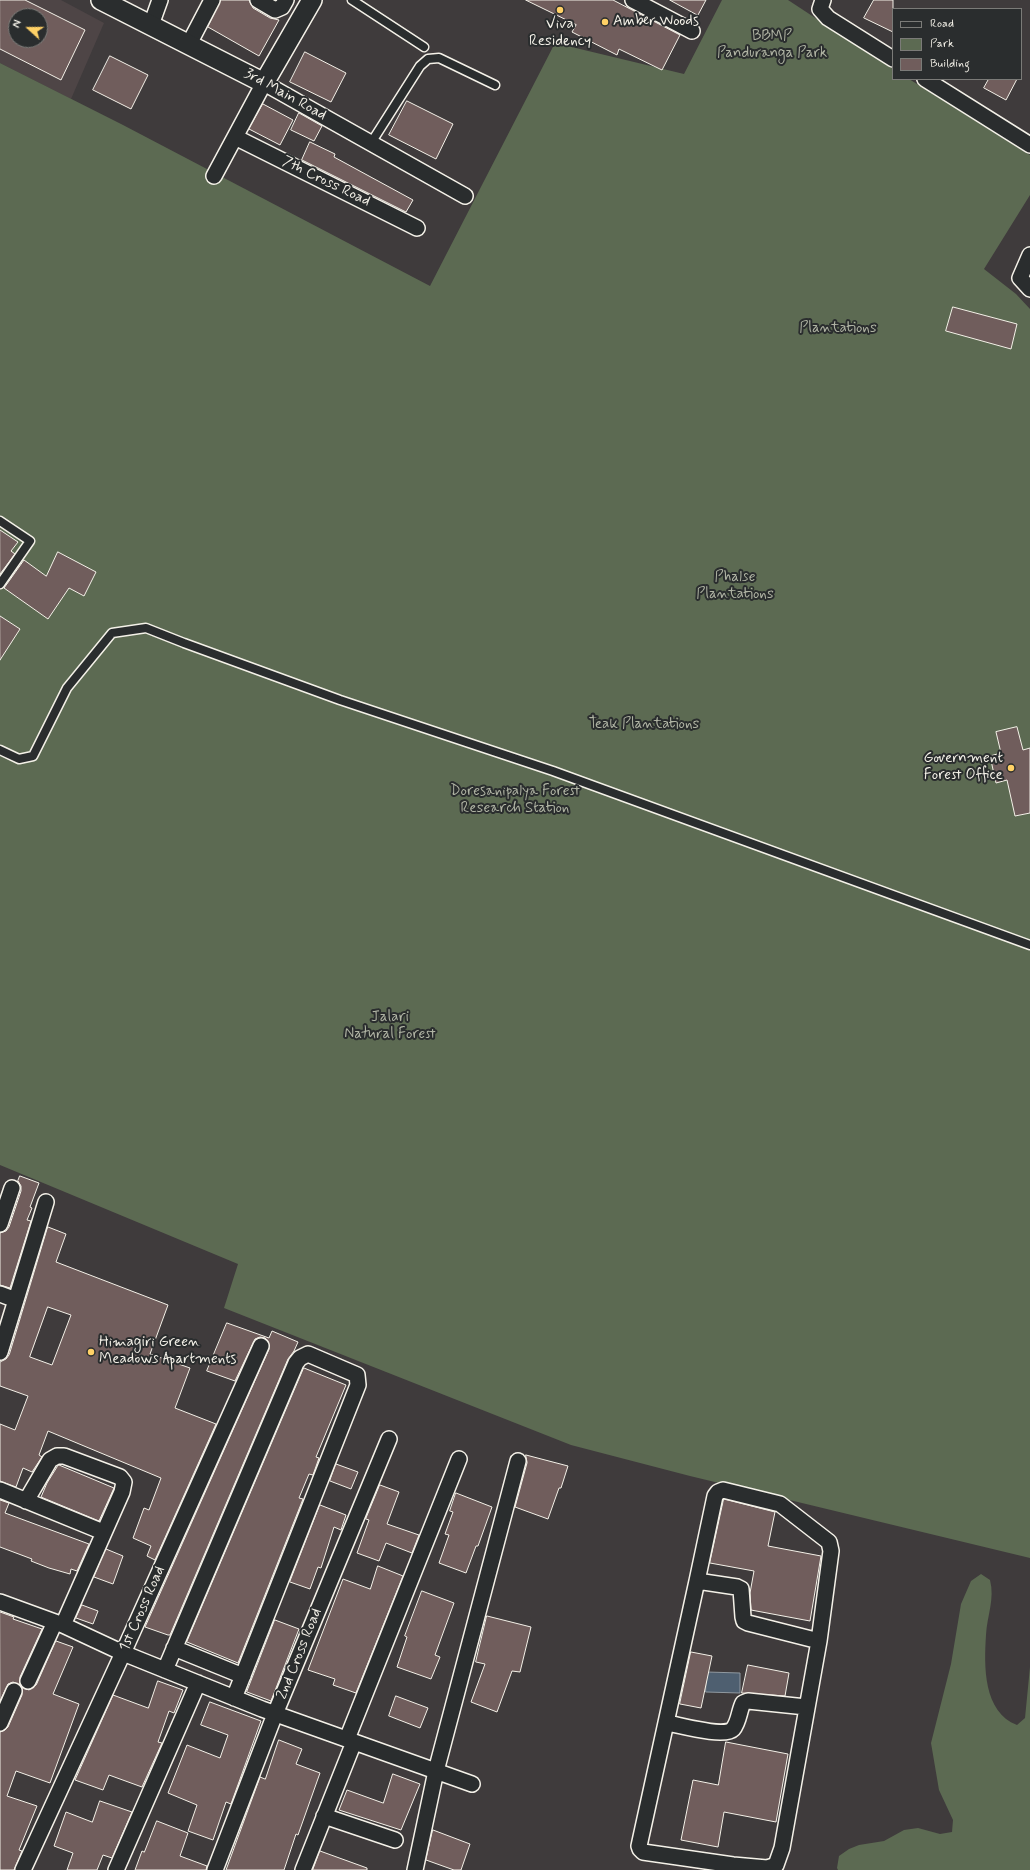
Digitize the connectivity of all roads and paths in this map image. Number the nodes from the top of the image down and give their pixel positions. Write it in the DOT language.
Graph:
graph roads {
  1 [pos="101,0"];
  2 [pos="160,0"];
  3 [pos="212,0"];
  4 [pos="258,0"];
  5 [pos="286,0"];
  6 [pos="312,0"];
  7 [pos="352,0"];
  8 [pos="632,0"];
  9 [pos="823,0"];
  10 [pos="151,25"];
  11 [pos="692,31"];
  12 [pos="189,44"];
  13 [pos="424,47"];
  14 [pos="892,58"];
  15 [pos="927,80"];
  16 [pos="264,83"];
  17 [pos="495,85"];
  18 [pos="235,137"];
  19 [pos="371,143"];
  20 [pos="1030,145"];
  21 [pos="214,176"];
  22 [pos="465,196"];
  23 [pos="417,228"];
  24 [pos="1030,255"];
  25 [pos="1030,289"];
  26 [pos="0,521"];
  27 [pos="0,584"];
  28 [pos="0,750"];
  29 [pos="1030,945"];
  30 [pos="12,1188"];
  31 [pos="46,1202"];
  32 [pos="0,1224"];
  33 [pos="0,1294"];
  34 [pos="16,1300"];
  35 [pos="260,1346"];
  36 [pos="0,1352"];
  37 [pos="389,1439"];
  38 [pos="459,1459"];
  39 [pos="518,1461"];
  40 [pos="0,1490"];
  41 [pos="26,1501"];
  42 [pos="103,1532"];
  43 [pos="697,1581"];
  44 [pos="0,1602"];
  45 [pos="59,1624"];
  46 [pos="819,1641"];
  47 [pos="174,1648"];
  48 [pos="123,1653"];
  49 [pos="165,1670"];
  50 [pos="243,1676"];
  51 [pos="28,1681"];
  52 [pos="198,1683"];
  53 [pos="14,1691"];
  54 [pos="234,1698"];
  55 [pos="806,1707"];
  56 [pos="275,1714"];
  57 [pos="0,1723"];
  58 [pos="667,1723"];
  59 [pos="350,1741"];
  60 [pos="436,1771"];
  61 [pos="472,1784"];
  62 [pos="324,1816"];
  63 [pos="395,1840"];
  64 [pos="733,1868"];
  65 [pos="23,1870"];
  66 [pos="116,1870"];
  67 [pos="215,1870"];
  68 [pos="303,1870"];
  69 [pos="415,1870"];
  1 -- 10 [label="street, 3rd Main Road"];
  2 -- 10 [label="street"];
  3 -- 12 [label="street"];
  4 -- 5 [label="street"];
  6 -- 16 [label="street"];
  7 -- 13 [label="lane"];
  8 -- 11 [label="street"];
  9 -- 14 [label="street"];
  10 -- 12 [label="street, 3rd Main Road"];
  12 -- 16 [label="street, 3rd Main Road"];
  15 -- 20 [label="street"];
  16 -- 18 [label="street"];
  16 -- 19 [label="street, 3rd Main Road"];
  17 -- 19 [label="lane"];
  18 -- 21 [label="street"];
  18 -- 23 [label="street, 7th Cross Road"];
  19 -- 22 [label="street, 3rd Main Road"];
  24 -- 25 [label="street"];
  26 -- 27 [label="lane"];
  28 -- 29 [label="lane"];
  30 -- 32 [label="street"];
  31 -- 34 [label="street"];
  33 -- 34 [label="street"];
  34 -- 36 [label="street"];
  35 -- 48 [label="street, 1st Cross Road"];
  37 -- 56 [label="street, 2nd Cross Road"];
  38 -- 59 [label="street"];
  39 -- 60 [label="street"];
  40 -- 41 [label="street"];
  41 -- 42 [label="street"];
  41 -- 42 [label="street"];
  42 -- 45 [label="street"];
  43 -- 46 [label="street"];
  43 -- 46 [label="street"];
  43 -- 58 [label="street"];
  44 -- 45 [label="street"];
  45 -- 48 [label="street"];
  45 -- 51 [label="street"];
  46 -- 55 [label="street"];
  47 -- 49 [label="street"];
  47 -- 50 [label="street"];
  47 -- 50 [label="street"];
  48 -- 49 [label="street"];
  48 -- 65 [label="street, 1st Cross Road"];
  49 -- 52 [label="street"];
  50 -- 54 [label="street"];
  52 -- 54 [label="street"];
  52 -- 66 [label="street"];
  53 -- 57 [label="street"];
  54 -- 56 [label="street"];
  55 -- 58 [label="street"];
  55 -- 64 [label="street"];
  56 -- 59 [label="street"];
  56 -- 67 [label="street, 2nd Cross Road"];
  58 -- 64 [label="street"];
  59 -- 60 [label="street"];
  59 -- 62 [label="street"];
  60 -- 61 [label="street"];
  60 -- 69 [label="street"];
  62 -- 63 [label="street"];
  62 -- 68 [label="street"];
}
